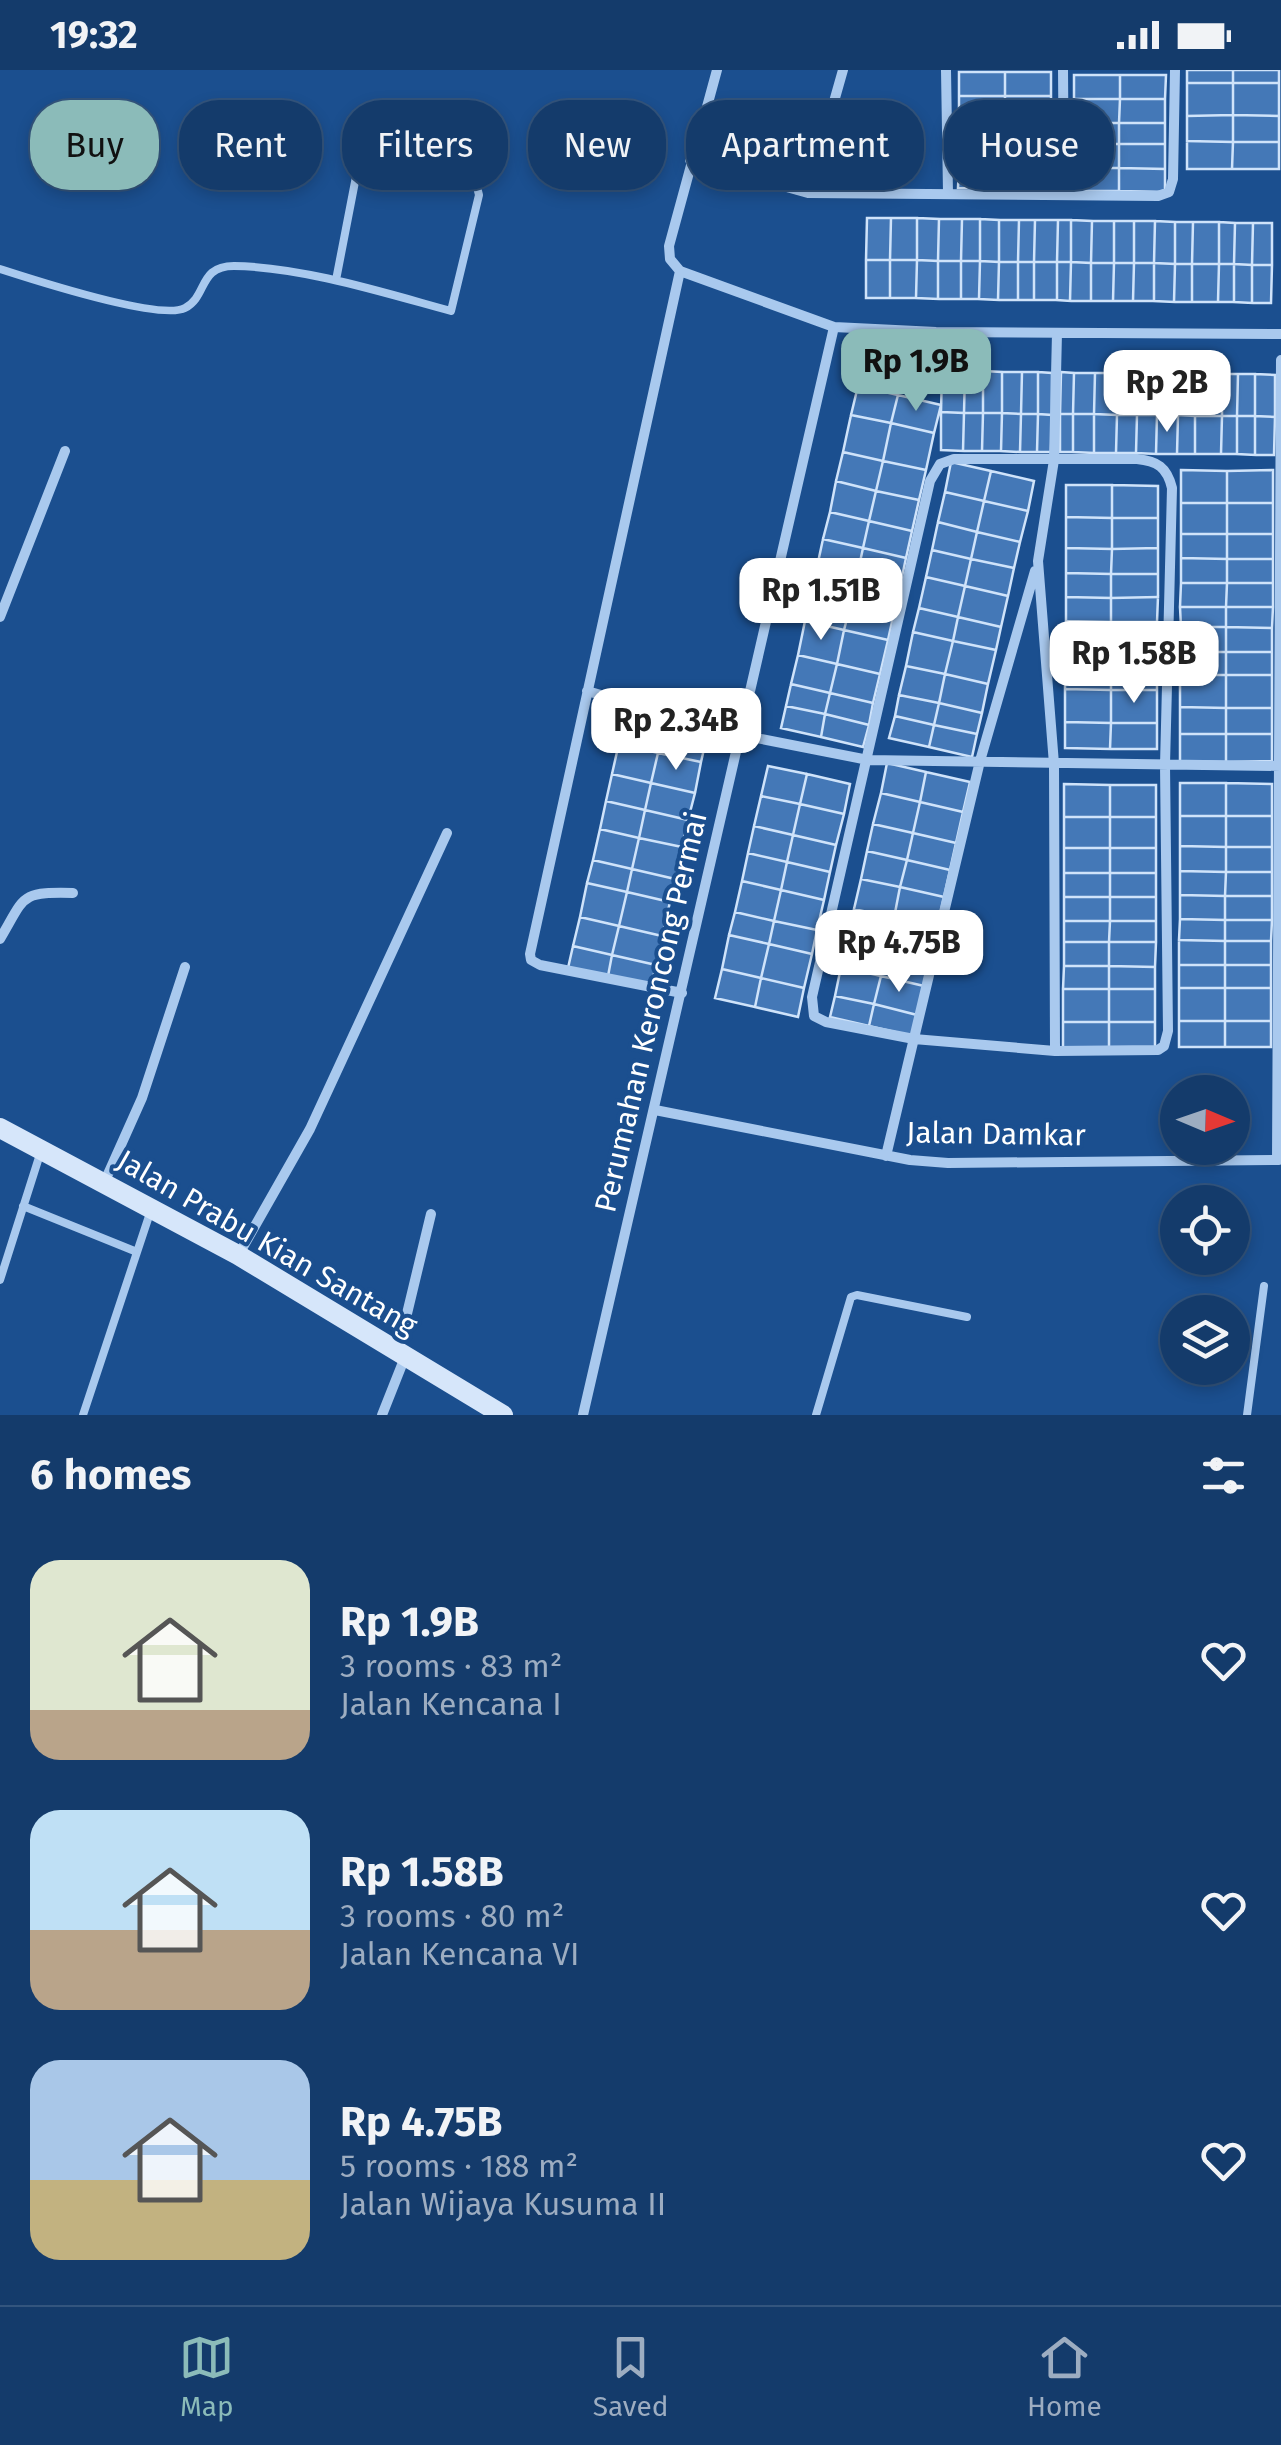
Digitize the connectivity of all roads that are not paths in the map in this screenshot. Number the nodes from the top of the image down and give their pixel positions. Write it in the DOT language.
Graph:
graph roads {
  1 [pos="716,70"];
  2 [pos="843,70"];
  3 [pos="946,70"];
  4 [pos="1063,70"];
  5 [pos="1175,70"];
  6 [pos="707,100"];
  7 [pos="686,176"];
  8 [pos="797,190"];
  9 [pos="808,193"];
  10 [pos="948,193"];
  11 [pos="1064,193"];
  12 [pos="0,270"];
  13 [pos="680,271"];
  14 [pos="336,280"];
  15 [pos="834,328"];
  16 [pos="1057,333"];
  17 [pos="1281,334"];
  18 [pos="1281,360"];
  19 [pos="64,451"];
  20 [pos="1054,460"];
  21 [pos="1038,561"];
  22 [pos="0,618"];
  23 [pos="587,691"];
  24 [pos="741,734"];
  25 [pos="868,760"];
  26 [pos="980,761"];
  27 [pos="1054,764"];
  28 [pos="1165,765"];
  29 [pos="1279,766"];
  30 [pos="447,833"];
  31 [pos="73,894"];
  32 [pos="0,940"];
  33 [pos="186,967"];
  34 [pos="682,993"];
  35 [pos="914,1040"];
  36 [pos="1054,1050"];
  37 [pos="655,1110"];
  38 [pos="0,1128"];
  39 [pos="41,1151"];
  40 [pos="886,1156"];
  41 [pos="1279,1160"];
  42 [pos="103,1184"];
  43 [pos="23,1206"];
  44 [pos="152,1208"];
  45 [pos="431,1214"];
  46 [pos="137,1252"];
  47 [pos="238,1255"];
  48 [pos="0,1280"];
  49 [pos="1264,1286"];
  50 [pos="968,1317"];
  51 [pos="402,1354"];
  52 [pos="83,1415"];
  53 [pos="382,1415"];
  54 [pos="503,1415"];
  55 [pos="583,1415"];
  56 [pos="816,1415"];
  57 [pos="1248,1415"];
  1 -- 6 [label="street"];
  2 -- 9 [label="street"];
  3 -- 10 [label="street"];
  4 -- 11 [label="street"];
  5 -- 11 [label="street"];
  7 -- 13 [label="street"];
  8 -- 9 [label="street"];
  9 -- 10 [label="street"];
  10 -- 11 [label="street"];
  12 -- 14 [label="lane"];
  13 -- 15 [label="street"];
  13 -- 23 [label="street"];
  14 -- 14 [label="lane"];
  15 -- 16 [label="street"];
  15 -- 24 [label="street, Perumahan Keroncong Permai"];
  16 -- 17 [label="street"];
  16 -- 20 [label="street"];
  18 -- 29 [label="street"];
  19 -- 22 [label="street"];
  20 -- 21 [label="street"];
  20 -- 25 [label="street"];
  20 -- 28 [label="street"];
  21 -- 26 [label="street"];
  21 -- 27 [label="street"];
  23 -- 24 [label="street"];
  23 -- 34 [label="street"];
  24 -- 25 [label="street"];
  24 -- 34 [label="street, Perumahan Keroncong Permai"];
  25 -- 26 [label="street"];
  25 -- 35 [label="street"];
  26 -- 27 [label="street"];
  26 -- 35 [label="street"];
  27 -- 28 [label="street"];
  27 -- 36 [label="street"];
  28 -- 29 [label="street"];
  28 -- 36 [label="street"];
  29 -- 41 [label="street"];
  30 -- 47 [label="street"];
  31 -- 32 [label="street"];
  33 -- 42 [label="street"];
  34 -- 37 [label="street, Perumahan Keroncong Permai"];
  35 -- 36 [label="street"];
  35 -- 40 [label="street"];
  37 -- 40 [label="street, Jalan Damkar"];
  37 -- 55 [label="street, Perumahan Keroncong Permai"];
  38 -- 39 [label="main road, Jalan Prabu Kian Santang"];
  39 -- 42 [label="main road, Jalan Prabu Kian Santang"];
  39 -- 43 [label="lane"];
  40 -- 41 [label="street, Jalan Damkar"];
  42 -- 44 [label="main road, Jalan Prabu Kian Santang"];
  43 -- 46 [label="lane"];
  43 -- 48 [label="lane"];
  44 -- 46 [label="lane"];
  44 -- 47 [label="main road, Jalan Prabu Kian Santang"];
  45 -- 51 [label="street"];
  46 -- 52 [label="lane"];
  47 -- 51 [label="main road, Jalan Prabu Kian Santang"];
  49 -- 57 [label="lane"];
  50 -- 56 [label="lane"];
  51 -- 53 [label="street"];
  51 -- 54 [label="main road, Jalan Prabu Kian Santang"];
}
